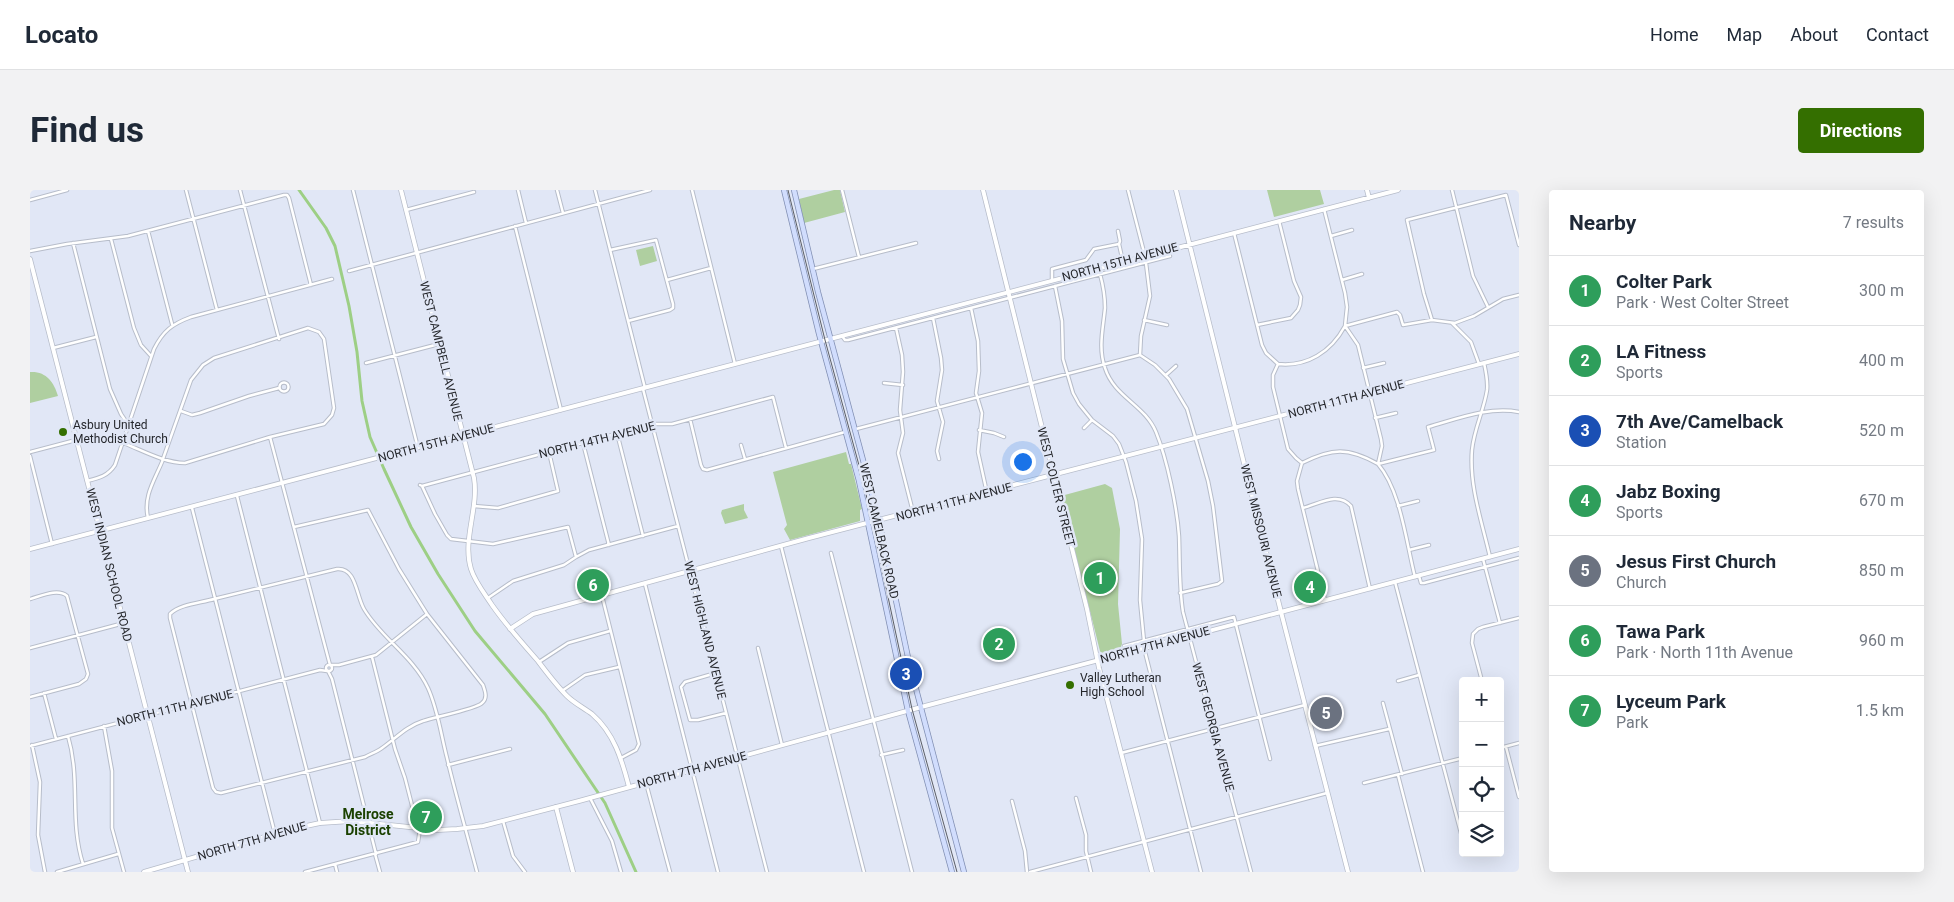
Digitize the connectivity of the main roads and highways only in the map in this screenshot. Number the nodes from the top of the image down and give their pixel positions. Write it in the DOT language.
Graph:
graph roads {
  1 [pos="784,190"];
  2 [pos="794,190"];
  3 [pos="952,872"];
  4 [pos="964,872"];
  1 -- 3 [label="main road, WEST CAMELBACK ROAD"];
  2 -- 4 [label="main road, WEST CAMELBACK ROAD"];
}
